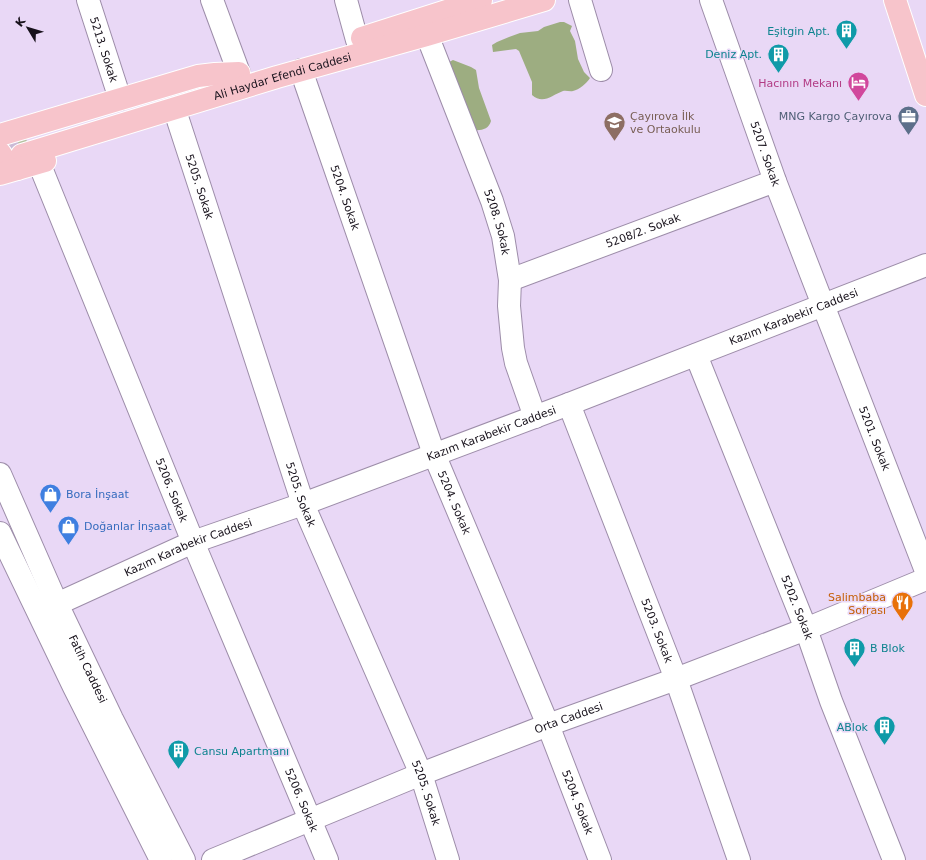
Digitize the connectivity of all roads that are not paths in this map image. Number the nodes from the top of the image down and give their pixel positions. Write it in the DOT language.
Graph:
graph roads {
  1 [pos="88,0"];
  2 [pos="212,0"];
  3 [pos="346,0"];
  4 [pos="481,0"];
  5 [pos="544,0"];
  6 [pos="580,0"];
  7 [pos="711,0"];
  8 [pos="895,0"];
  9 [pos="427,35"];
  10 [pos="357,40"];
  11 [pos="301,70"];
  12 [pos="601,70"];
  13 [pos="239,73"];
  14 [pos="277,77"];
  15 [pos="926,95"];
  16 [pos="120,99"];
  17 [pos="178,120"];
  18 [pos="11,152"];
  19 [pos="775,180"];
  20 [pos="926,265"];
  21 [pos="510,280"];
  22 [pos="823,306"];
  23 [pos="696,355"];
  24 [pos="569,404"];
  25 [pos="535,417"];
  26 [pos="434,454"];
  27 [pos="0,474"];
  28 [pos="303,504"];
  29 [pos="0,533"];
  30 [pos="193,542"];
  31 [pos="926,571"];
  32 [pos="926,579"];
  33 [pos="57,604"];
  34 [pos="806,629"];
  35 [pos="676,679"];
  36 [pos="548,725"];
  37 [pos="421,774"];
  38 [pos="311,819"];
  39 [pos="161,860"];
  40 [pos="184,860"];
  41 [pos="213,860"];
  42 [pos="327,860"];
  43 [pos="448,860"];
  44 [pos="600,860"];
  45 [pos="739,860"];
  46 [pos="894,860"];
  1 -- 16 [label="street, 5213. Sokak"];
  2 -- 13 [label="street"];
  3 -- 10 [label="street"];
  4 -- 10 [label="main road, Ali Haydar Efendi Caddesi"];
  5 -- 9 [label="main road, Ali Haydar Efendi Caddesi"];
  6 -- 12 [label="street"];
  7 -- 19 [label="street, 5207. Sokak"];
  8 -- 15 [label="main road"];
  9 -- 11 [label="main road, Ali Haydar Efendi Caddesi"];
  9 -- 21 [label="street, 5208. Sokak"];
  10 -- 13 [label="main road, Ali Haydar Efendi Caddesi"];
  11 -- 14 [label="main road, Ali Haydar Efendi Caddesi"];
  11 -- 26 [label="street, 5204. Sokak"];
  13 -- 16 [label="main road"];
  13 -- 18 [label="main road, Ali Haydar Efendi Caddesi"];
  14 -- 17 [label="main road"];
  14 -- 18 [label="main road, Ali Haydar Efendi Caddesi"];
  16 -- 18 [label="main road"];
  17 -- 18 [label="main road"];
  17 -- 28 [label="street, 5205. Sokak"];
  18 -- 30 [label="street, 5206. Sokak"];
  19 -- 21 [label="street, 5208/2. Sokak"];
  19 -- 22 [label="street, 5207. Sokak"];
  20 -- 22 [label="street, Kazım Karabekir Caddesi"];
  21 -- 25 [label="street, 5208. Sokak"];
  22 -- 23 [label="street, Kazım Karabekir Caddesi"];
  22 -- 31 [label="street, 5201. Sokak"];
  23 -- 24 [label="street, Kazım Karabekir Caddesi"];
  23 -- 34 [label="street, 5202. Sokak"];
  24 -- 25 [label="street, Kazım Karabekir Caddesi"];
  24 -- 35 [label="street, 5203. Sokak"];
  25 -- 26 [label="street, Kazım Karabekir Caddesi"];
  26 -- 28 [label="street, Kazım Karabekir Caddesi"];
  26 -- 36 [label="street, 5204. Sokak"];
  27 -- 33 [label="street, Fatih Caddesi"];
  28 -- 30 [label="street, Kazım Karabekir Caddesi"];
  28 -- 37 [label="street, 5205. Sokak"];
  29 -- 39 [label="street"];
  30 -- 33 [label="street, Kazım Karabekir Caddesi"];
  30 -- 38 [label="street, 5206. Sokak"];
  32 -- 34 [label="street, Orta Caddesi"];
  33 -- 40 [label="street, Fatih Caddesi"];
  34 -- 35 [label="street, Orta Caddesi"];
  34 -- 46 [label="street, 5202. Sokak"];
  35 -- 36 [label="street, Orta Caddesi"];
  35 -- 45 [label="street, 5203. Sokak"];
  36 -- 37 [label="street, Orta Caddesi"];
  36 -- 44 [label="street, 5204. Sokak"];
  37 -- 38 [label="street, Orta Caddesi"];
  37 -- 43 [label="street, 5205. Sokak"];
  38 -- 41 [label="street, Orta Caddesi"];
  38 -- 42 [label="street, 5206. Sokak"];
}
